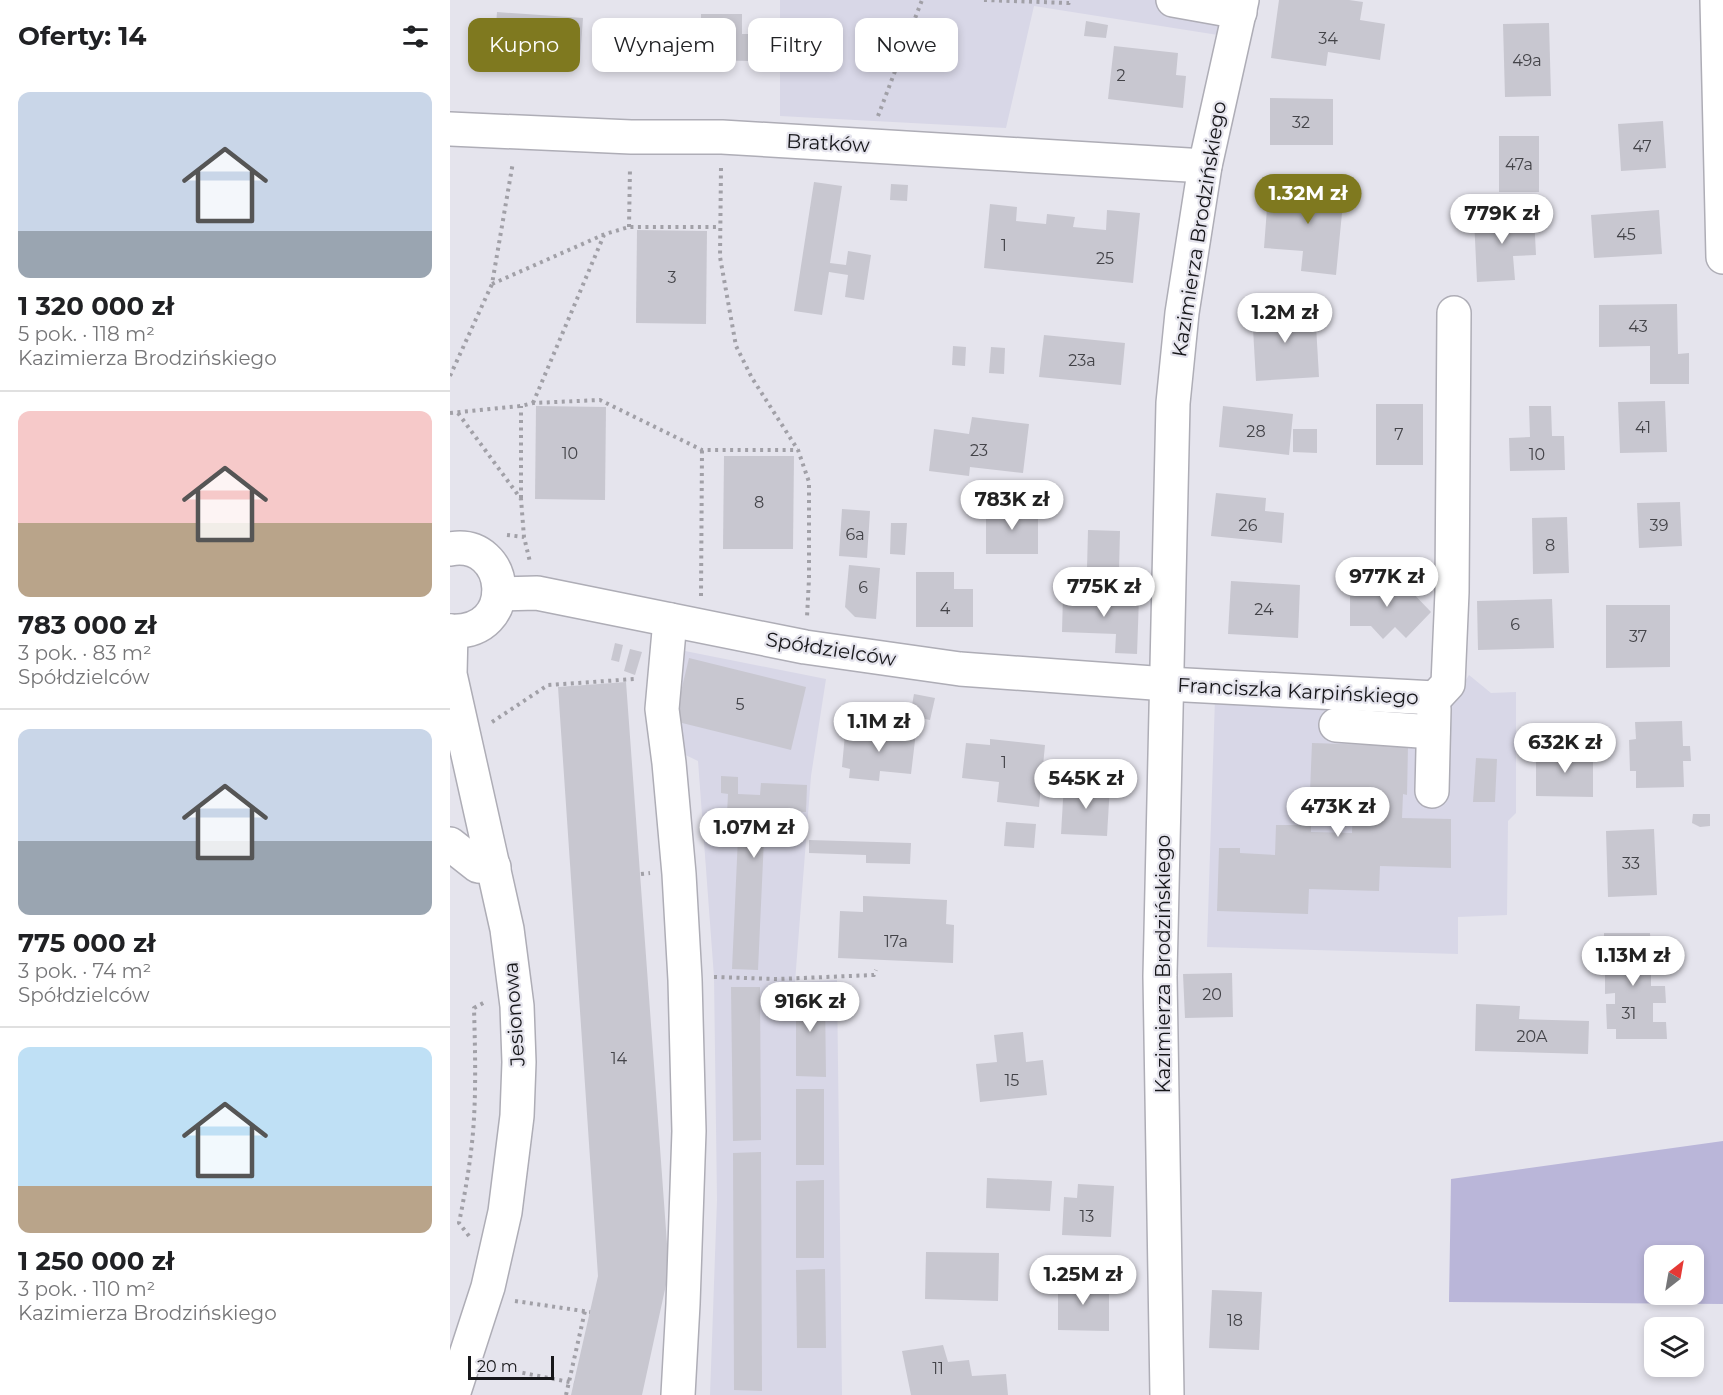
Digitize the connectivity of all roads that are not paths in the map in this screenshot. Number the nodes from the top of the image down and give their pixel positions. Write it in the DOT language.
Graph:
graph roads {
  1 [pos="1173,0"];
  2 [pos="1717,0"];
  3 [pos="1241,6"];
  4 [pos="450,129"];
  5 [pos="1205,166"];
  6 [pos="1723,257"];
  7 [pos="1454,313"];
  8 [pos="450,549"];
  9 [pos="500,594"];
  10 [pos="685,623"];
  11 [pos="450,631"];
  12 [pos="1167,684"];
  13 [pos="453,696"];
  14 [pos="1435,698"];
  15 [pos="1336,726"];
  16 [pos="1433,732"];
  17 [pos="1432,791"];
  18 [pos="450,844"];
  19 [pos="494,867"];
  20 [pos="468,1348"];
  21 [pos="453,1395"];
  22 [pos="678,1395"];
  23 [pos="1167,1395"];
  1 -- 3 [label="street"];
  2 -- 6 [label="street"];
  3 -- 5 [label="street, Kazimierza Brodzińskiego"];
  4 -- 5 [label="street, Bratków"];
  5 -- 12 [label="street, Kazimierza Brodzińskiego"];
  7 -- 14 [label="street, Franciszka Karpińskiego"];
  8 -- 9 [label="street"];
  9 -- 10 [label="street, Spółdzielców"];
  9 -- 11 [label="street"];
  10 -- 12 [label="street, Spółdzielców"];
  10 -- 22 [label="street"];
  11 -- 13 [label="street, Jesionowa"];
  12 -- 14 [label="street, Franciszka Karpińskiego"];
  12 -- 23 [label="street, Kazimierza Brodzińskiego"];
  13 -- 19 [label="street, Jesionowa"];
  14 -- 16 [label="street"];
  15 -- 16 [label="street"];
  16 -- 17 [label="street"];
  18 -- 19 [label="street"];
  19 -- 20 [label="street, Jesionowa"];
  20 -- 21 [label="street, Jesionowa"];
}
